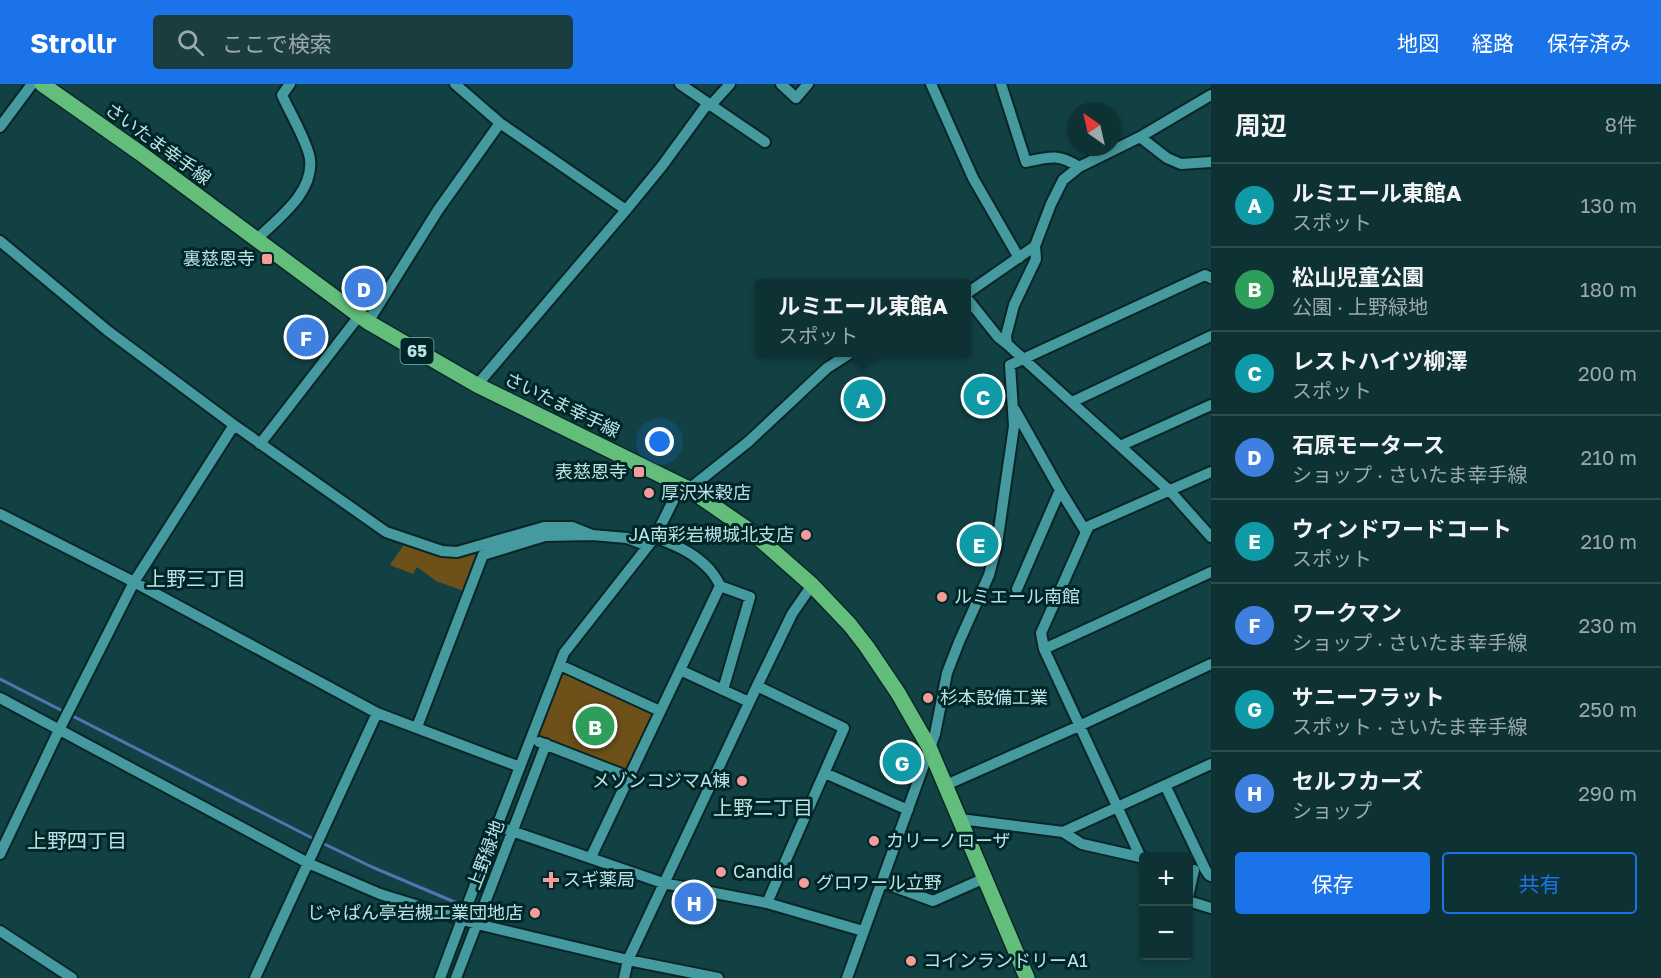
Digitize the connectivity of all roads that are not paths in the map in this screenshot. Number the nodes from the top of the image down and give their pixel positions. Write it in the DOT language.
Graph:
graph roads {
  1 [pos="32,84"];
  2 [pos="42,84"];
  3 [pos="290,84"];
  4 [pos="455,84"];
  5 [pos="680,84"];
  6 [pos="730,84"];
  7 [pos="781,84"];
  8 [pos="808,84"];
  9 [pos="931,84"];
  10 [pos="1001,84"];
  11 [pos="1211,95"];
  12 [pos="709,104"];
  13 [pos="500,123"];
  14 [pos="0,128"];
  15 [pos="1140,137"];
  16 [pos="765,142"];
  17 [pos="1211,162"];
  18 [pos="1078,167"];
  19 [pos="626,210"];
  20 [pos="256,240"];
  21 [pos="0,241"];
  22 [pos="1035,246"];
  23 [pos="1018,258"];
  24 [pos="1211,278"];
  25 [pos="971,291"];
  26 [pos="971,302"];
  27 [pos="364,319"];
  28 [pos="1211,336"];
  29 [pos="1007,344"];
  30 [pos="844,357"];
  31 [pos="1023,359"];
  32 [pos="477,385"];
  33 [pos="1072,402"];
  34 [pos="1211,405"];
  35 [pos="1013,407"];
  36 [pos="234,426"];
  37 [pos="260,444"];
  38 [pos="1120,446"];
  39 [pos="1211,472"];
  40 [pos="685,487"];
  41 [pos="1060,490"];
  42 [pos="1170,490"];
  43 [pos="0,514"];
  44 [pos="1086,532"];
  45 [pos="592,535"];
  46 [pos="1211,537"];
  47 [pos="652,542"];
  48 [pos="1211,572"];
  49 [pos="134,582"];
  50 [pos="812,585"];
  51 [pos="720,586"];
  52 [pos="1017,589"];
  53 [pos="1044,650"];
  54 [pos="1211,664"];
  55 [pos="560,665"];
  56 [pos="680,670"];
  57 [pos="757,686"];
  58 [pos="723,690"];
  59 [pos="0,698"];
  60 [pos="749,702"];
  61 [pos="660,711"];
  62 [pos="377,714"];
  63 [pos="1079,726"];
  64 [pos="417,727"];
  65 [pos="59,730"];
  66 [pos="530,739"];
  67 [pos="546,744"];
  68 [pos="929,747"];
  69 [pos="1211,764"];
  70 [pos="520,767"];
  71 [pos="825,772"];
  72 [pos="629,777"];
  73 [pos="946,785"];
  74 [pos="1165,786"];
  75 [pos="1117,807"];
  76 [pos="908,810"];
  77 [pos="960,819"];
  78 [pos="497,826"];
  79 [pos="514,831"];
  80 [pos="1063,832"];
  81 [pos="1139,852"];
  82 [pos="0,854"];
  83 [pos="591,857"];
  84 [pos="1139,857"];
  85 [pos="308,863"];
  86 [pos="1202,870"];
  87 [pos="985,878"];
  88 [pos="881,882"];
  89 [pos="663,883"];
  90 [pos="1193,889"];
  91 [pos="1193,901"];
  92 [pos="767,903"];
  93 [pos="1211,908"];
  94 [pos="461,920"];
  95 [pos="477,924"];
  96 [pos="0,931"];
  97 [pos="863,931"];
  98 [pos="628,960"];
  99 [pos="72,978"];
  100 [pos="255,978"];
  101 [pos="440,978"];
  102 [pos="456,978"];
  103 [pos="624,978"];
  104 [pos="718,978"];
  105 [pos="847,978"];
  106 [pos="1027,978"];
  1 -- 14 [label="street"];
  2 -- 20 [label="main road, さいたま幸手線 / 65"];
  3 -- 20 [label="street"];
  4 -- 13 [label="street"];
  5 -- 12 [label="street"];
  6 -- 12 [label="street"];
  7 -- 8 [label="street"];
  9 -- 23 [label="street"];
  10 -- 18 [label="street"];
  11 -- 15 [label="street"];
  12 -- 16 [label="street"];
  12 -- 19 [label="street"];
  13 -- 19 [label="street"];
  13 -- 27 [label="street"];
  15 -- 17 [label="street"];
  15 -- 18 [label="street"];
  18 -- 22 [label="street"];
  19 -- 32 [label="street"];
  20 -- 27 [label="main road, さいたま幸手線 / 65"];
  21 -- 36 [label="street"];
  22 -- 23 [label="street"];
  22 -- 29 [label="street"];
  23 -- 25 [label="street"];
  24 -- 31 [label="street"];
  26 -- 29 [label="street"];
  27 -- 32 [label="main road, さいたま幸手線 / 65"];
  27 -- 37 [label="street"];
  28 -- 33 [label="street"];
  29 -- 31 [label="street"];
  30 -- 40 [label="street"];
  31 -- 33 [label="street"];
  31 -- 35 [label="street"];
  32 -- 40 [label="main road, さいたま幸手線 / 65"];
  33 -- 38 [label="street"];
  34 -- 38 [label="street"];
  35 -- 41 [label="street"];
  35 -- 68 [label="street"];
  36 -- 37 [label="street"];
  36 -- 49 [label="street"];
  37 -- 45 [label="street"];
  38 -- 42 [label="street"];
  39 -- 42 [label="street"];
  40 -- 47 [label="street"];
  40 -- 50 [label="main road, さいたま幸手線 / 65"];
  41 -- 44 [label="street"];
  41 -- 52 [label="street"];
  42 -- 44 [label="street"];
  42 -- 46 [label="street"];
  43 -- 49 [label="street"];
  44 -- 53 [label="street"];
  45 -- 47 [label="street"];
  45 -- 64 [label="street"];
  47 -- 51 [label="street"];
  47 -- 55 [label="street"];
  48 -- 53 [label="street"];
  49 -- 62 [label="street"];
  49 -- 65 [label="street"];
  50 -- 57 [label="street"];
  50 -- 68 [label="main road, さいたま幸手線 / 65"];
  51 -- 56 [label="street"];
  51 -- 58 [label="street"];
  53 -- 63 [label="street"];
  54 -- 63 [label="street"];
  55 -- 61 [label="street"];
  55 -- 66 [label="street"];
  56 -- 58 [label="street"];
  56 -- 61 [label="street"];
  57 -- 60 [label="street"];
  57 -- 71 [label="street"];
  58 -- 60 [label="street"];
  59 -- 65 [label="street"];
  60 -- 89 [label="street"];
  61 -- 72 [label="street"];
  62 -- 64 [label="street"];
  62 -- 85 [label="street"];
  63 -- 73 [label="street"];
  63 -- 75 [label="street"];
  64 -- 70 [label="street"];
  65 -- 82 [label="street"];
  65 -- 85 [label="street"];
  66 -- 67 [label="street"];
  66 -- 70 [label="street"];
  67 -- 72 [label="street"];
  67 -- 79 [label="street, 上野緑地"];
  68 -- 73 [label="main road, さいたま幸手線 / 65"];
  68 -- 76 [label="street"];
  69 -- 74 [label="street"];
  70 -- 78 [label="street"];
  71 -- 76 [label="street"];
  71 -- 92 [label="street"];
  72 -- 83 [label="street"];
  73 -- 77 [label="main road, さいたま幸手線 / 65"];
  74 -- 75 [label="street"];
  74 -- 86 [label="street"];
  75 -- 80 [label="street"];
  75 -- 81 [label="street"];
  76 -- 88 [label="street"];
  77 -- 80 [label="street"];
  77 -- 87 [label="main road, さいたま幸手線 / 65"];
  78 -- 79 [label="street"];
  78 -- 94 [label="street"];
  79 -- 83 [label="street"];
  79 -- 95 [label="street, 上野緑地"];
  80 -- 84 [label="street"];
  83 -- 89 [label="street"];
  85 -- 94 [label="street"];
  85 -- 100 [label="street"];
  86 -- 90 [label="street"];
  87 -- 88 [label="street"];
  87 -- 106 [label="main road, さいたま幸手線 / 65"];
  88 -- 97 [label="street"];
  89 -- 92 [label="street"];
  89 -- 98 [label="street"];
  91 -- 93 [label="street"];
  92 -- 97 [label="street"];
  94 -- 95 [label="street"];
  94 -- 101 [label="street"];
  95 -- 98 [label="street"];
  95 -- 102 [label="street, 上野緑地"];
  96 -- 99 [label="street"];
  97 -- 105 [label="street"];
  98 -- 103 [label="street"];
  98 -- 104 [label="street"];
}
